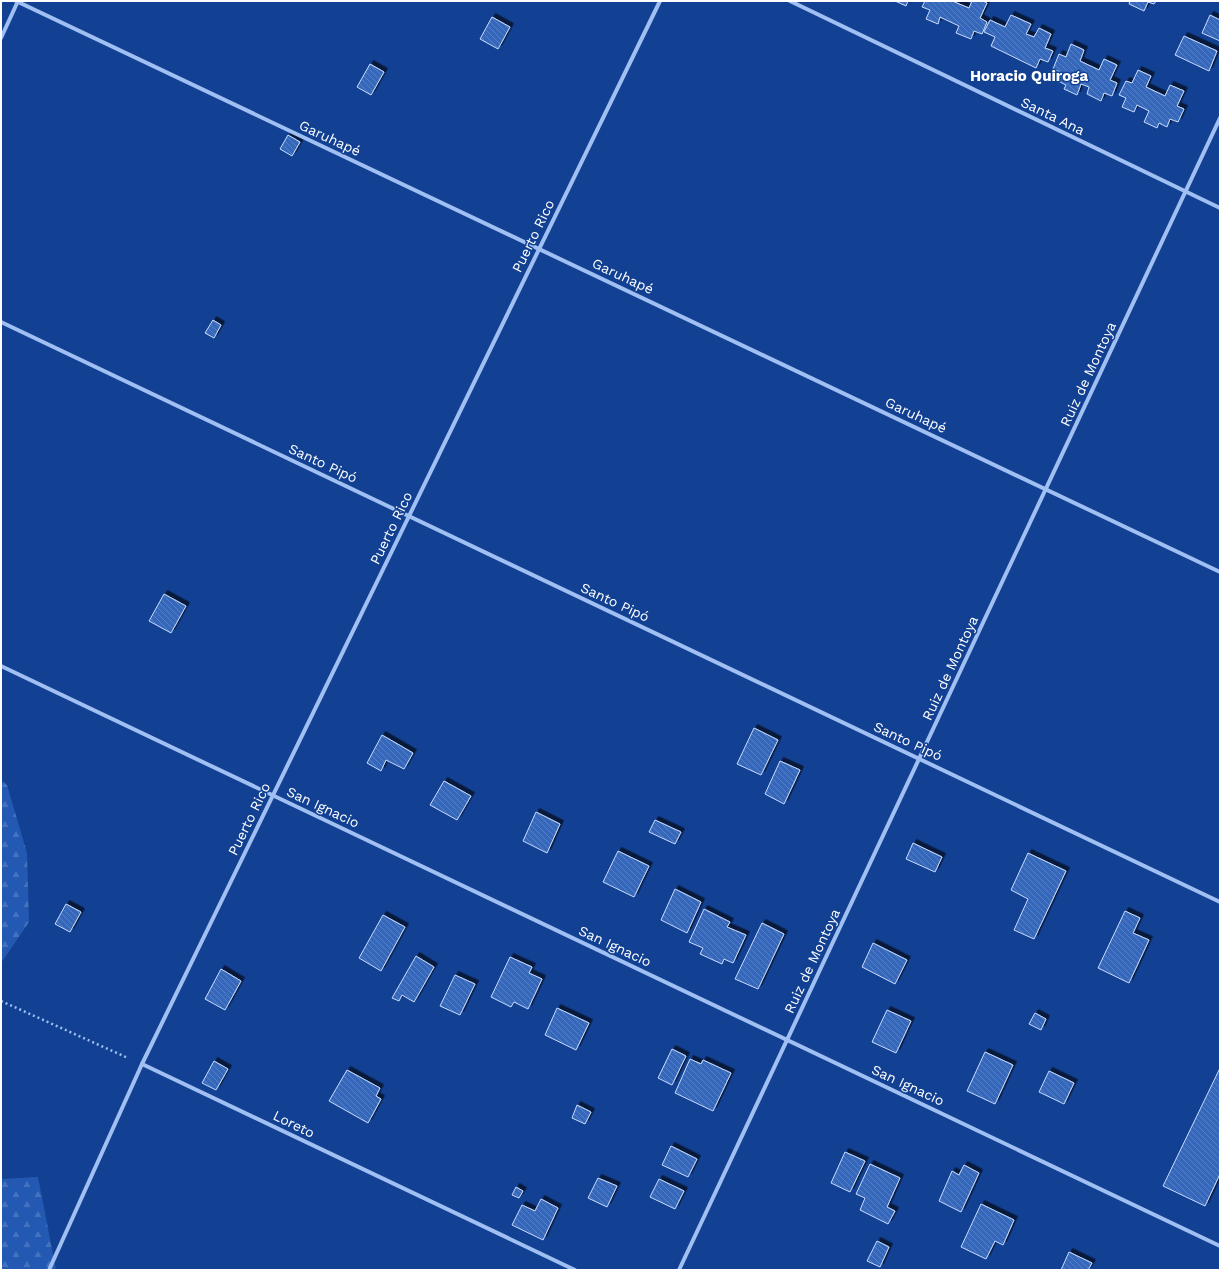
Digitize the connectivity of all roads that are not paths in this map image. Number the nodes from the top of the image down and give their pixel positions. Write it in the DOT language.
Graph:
graph roads {
  1 [pos="17,1"];
  2 [pos="660,1"];
  3 [pos="790,1"];
  4 [pos="1,38"];
  5 [pos="1220,118"];
  6 [pos="1186,192"];
  7 [pos="1220,208"];
  8 [pos="539,249"];
  9 [pos="1,322"];
  10 [pos="1046,489"];
  11 [pos="409,516"];
  12 [pos="1220,572"];
  13 [pos="1,666"];
  14 [pos="920,759"];
  15 [pos="273,795"];
  16 [pos="1220,902"];
  17 [pos="787,1040"];
  18 [pos="142,1064"];
  19 [pos="1220,1246"];
  20 [pos="49,1270"];
  21 [pos="575,1270"];
  22 [pos="680,1270"];
  1 -- 4 [label="street"];
  1 -- 8 [label="street, Garuhapé"];
  2 -- 8 [label="street, Puerto Rico"];
  3 -- 6 [label="street, Santa Ana"];
  5 -- 6 [label="street, Ruiz de Montoya"];
  6 -- 7 [label="street, Santa Ana"];
  6 -- 10 [label="street, Ruiz de Montoya"];
  8 -- 10 [label="street, Garuhapé"];
  8 -- 11 [label="street, Puerto Rico"];
  9 -- 11 [label="street, Santo Pipó"];
  10 -- 12 [label="street, Garuhapé"];
  10 -- 14 [label="street, Ruiz de Montoya"];
  11 -- 14 [label="street, Santo Pipó"];
  11 -- 15 [label="street, Puerto Rico"];
  13 -- 15 [label="street, San Ignacio"];
  14 -- 16 [label="street, Santo Pipó"];
  14 -- 17 [label="street, Ruiz de Montoya"];
  15 -- 17 [label="street, San Ignacio"];
  15 -- 18 [label="street, Puerto Rico"];
  17 -- 19 [label="street, San Ignacio"];
  17 -- 22 [label="street, Ruiz de Montoya"];
  18 -- 20 [label="street, Puerto Rico"];
  18 -- 21 [label="street, Loreto"];
}
